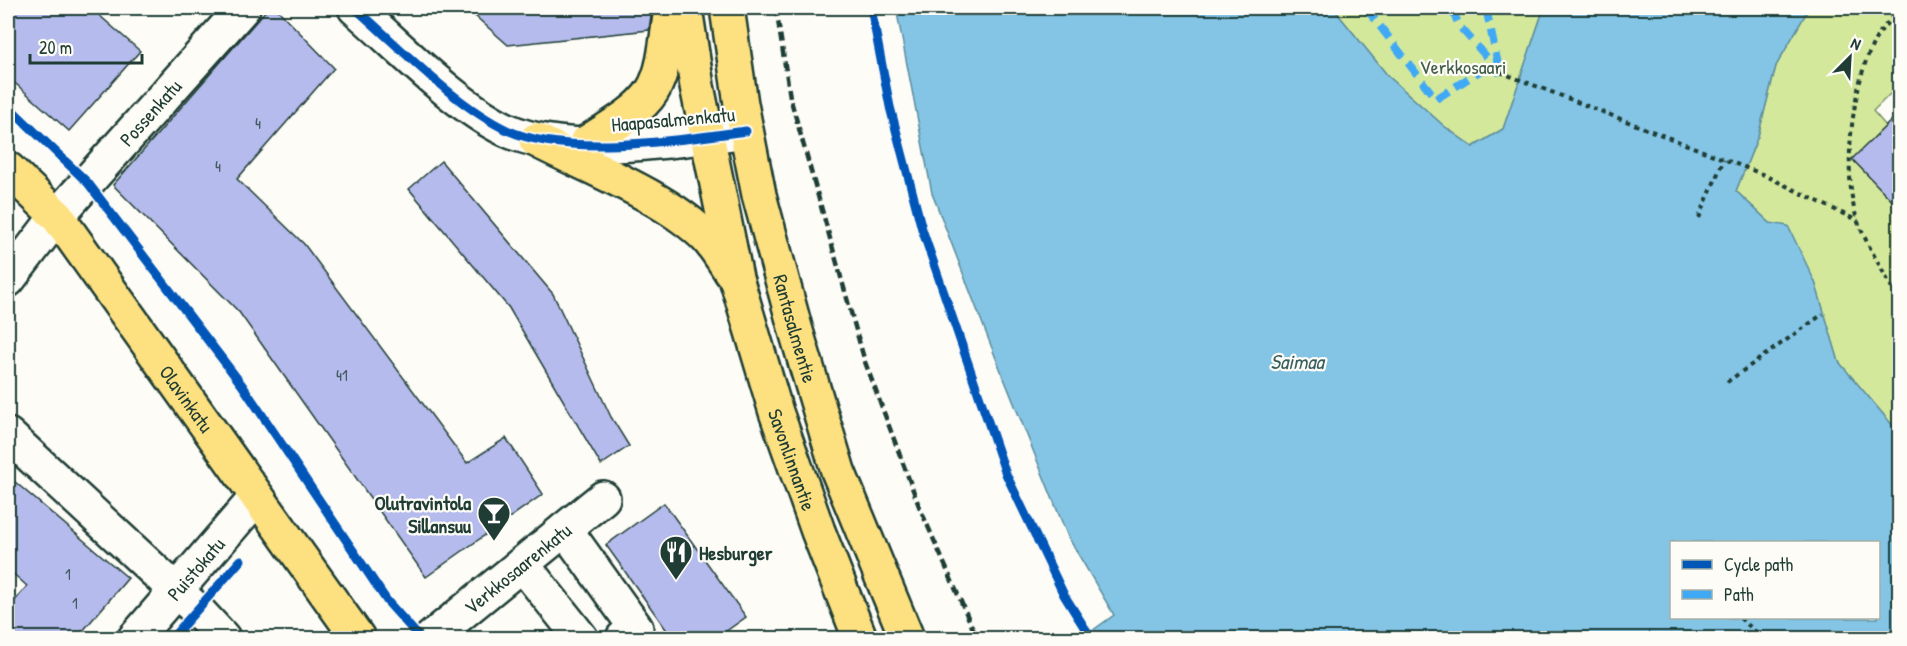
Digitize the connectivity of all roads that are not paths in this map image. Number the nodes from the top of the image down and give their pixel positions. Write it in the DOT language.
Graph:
graph roads {
  1 [pos="243,8"];
  2 [pos="355,8"];
  3 [pos="671,8"];
  4 [pos="685,8"];
  5 [pos="727,8"];
  6 [pos="746,131"];
  7 [pos="708,136"];
  8 [pos="536,140"];
  9 [pos="586,143"];
  10 [pos="8,169"];
  11 [pos="57,216"];
  12 [pos="736,278"];
  13 [pos="8,280"];
  14 [pos="8,435"];
  15 [pos="256,498"];
  16 [pos="603,498"];
  17 [pos="565,529"];
  18 [pos="522,564"];
  19 [pos="176,591"];
  20 [pos="135,639"];
  21 [pos="223,639"];
  22 [pos="358,639"];
  23 [pos="431,639"];
  24 [pos="580,639"];
  25 [pos="623,639"];
  26 [pos="860,639"];
  27 [pos="907,639"];
  1 -- 11 [label="street, Possenkatu"];
  2 -- 8 [label="street, Haapasalmenkatu"];
  3 -- 9 [label="main road"];
  4 -- 7 [label="main road"];
  5 -- 6 [label="main road, Rantasalmentie"];
  6 -- 7 [label="street, Haapasalmenkatu"];
  6 -- 27 [label="main road, Rantasalmentie"];
  7 -- 9 [label="street, Haapasalmenkatu"];
  7 -- 12 [label="main road"];
  8 -- 9 [label="street, Haapasalmenkatu"];
  8 -- 12 [label="main road"];
  10 -- 11 [label="main road, Olavinkatu"];
  11 -- 13 [label="street, Possenkatu"];
  11 -- 15 [label="main road, Olavinkatu"];
  12 -- 26 [label="main road, Savonlinnantie"];
  14 -- 19 [label="street"];
  15 -- 19 [label="street, Puistokatu"];
  15 -- 22 [label="main road, Olavinkatu"];
  16 -- 17 [label="street, Verkkosaarenkatu"];
  17 -- 18 [label="street, Verkkosaarenkatu"];
  17 -- 25 [label="street"];
  18 -- 23 [label="street, Verkkosaarenkatu"];
  18 -- 24 [label="street"];
  19 -- 20 [label="street, Puistokatu"];
  19 -- 21 [label="street"];
}
